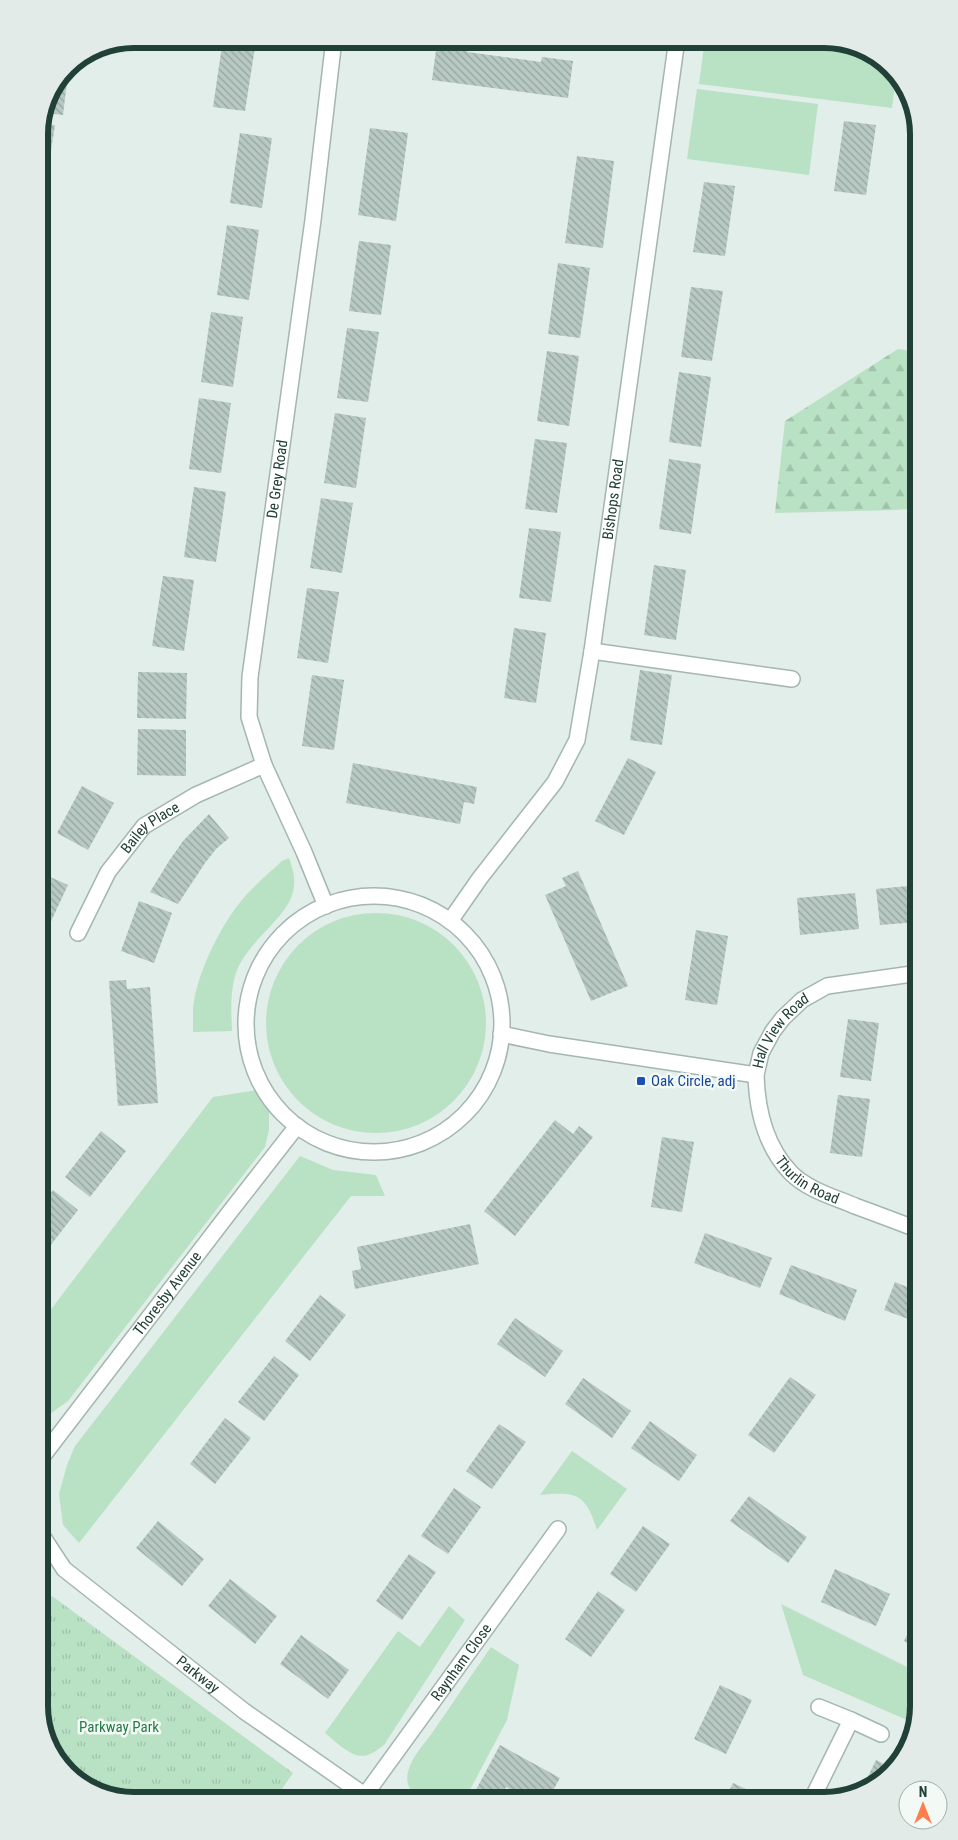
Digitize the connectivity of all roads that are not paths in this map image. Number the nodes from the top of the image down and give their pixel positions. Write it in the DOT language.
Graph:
graph roads {
  1 [pos="333,48"];
  2 [pos="676,48"];
  3 [pos="592,651"];
  4 [pos="792,679"];
  5 [pos="264,764"];
  6 [pos="326,906"];
  7 [pos="450,921"];
  8 [pos="78,934"];
  9 [pos="910,974"];
  10 [pos="501,1034"];
  11 [pos="756,1075"];
  12 [pos="297,1126"];
  13 [pos="910,1227"];
  14 [pos="48,1449"];
  15 [pos="558,1529"];
  16 [pos="48,1545"];
  17 [pos="819,1706"];
  18 [pos="850,1720"];
  19 [pos="881,1734"];
  20 [pos="360,1792"];
  21 [pos="373,1792"];
  22 [pos="815,1792"];
  1 -- 5 [label="street, De Grey Road"];
  2 -- 3 [label="street, Bishops Road"];
  3 -- 4 [label="street"];
  3 -- 7 [label="street, Bishops Road"];
  5 -- 6 [label="street, De Grey Road"];
  5 -- 8 [label="street, Bailey Place"];
  6 -- 7 [label="street"];
  6 -- 12 [label="street"];
  7 -- 10 [label="street"];
  9 -- 11 [label="street, Hall View Road"];
  10 -- 11 [label="street, Hall View Road"];
  10 -- 12 [label="street"];
  11 -- 13 [label="street, Thurlin Road"];
  12 -- 14 [label="street, Thoresby Avenue"];
  15 -- 21 [label="street, Raynham Close"];
  16 -- 20 [label="street, Parkway"];
  17 -- 18 [label="street"];
  18 -- 19 [label="street"];
  18 -- 22 [label="street"];
}
